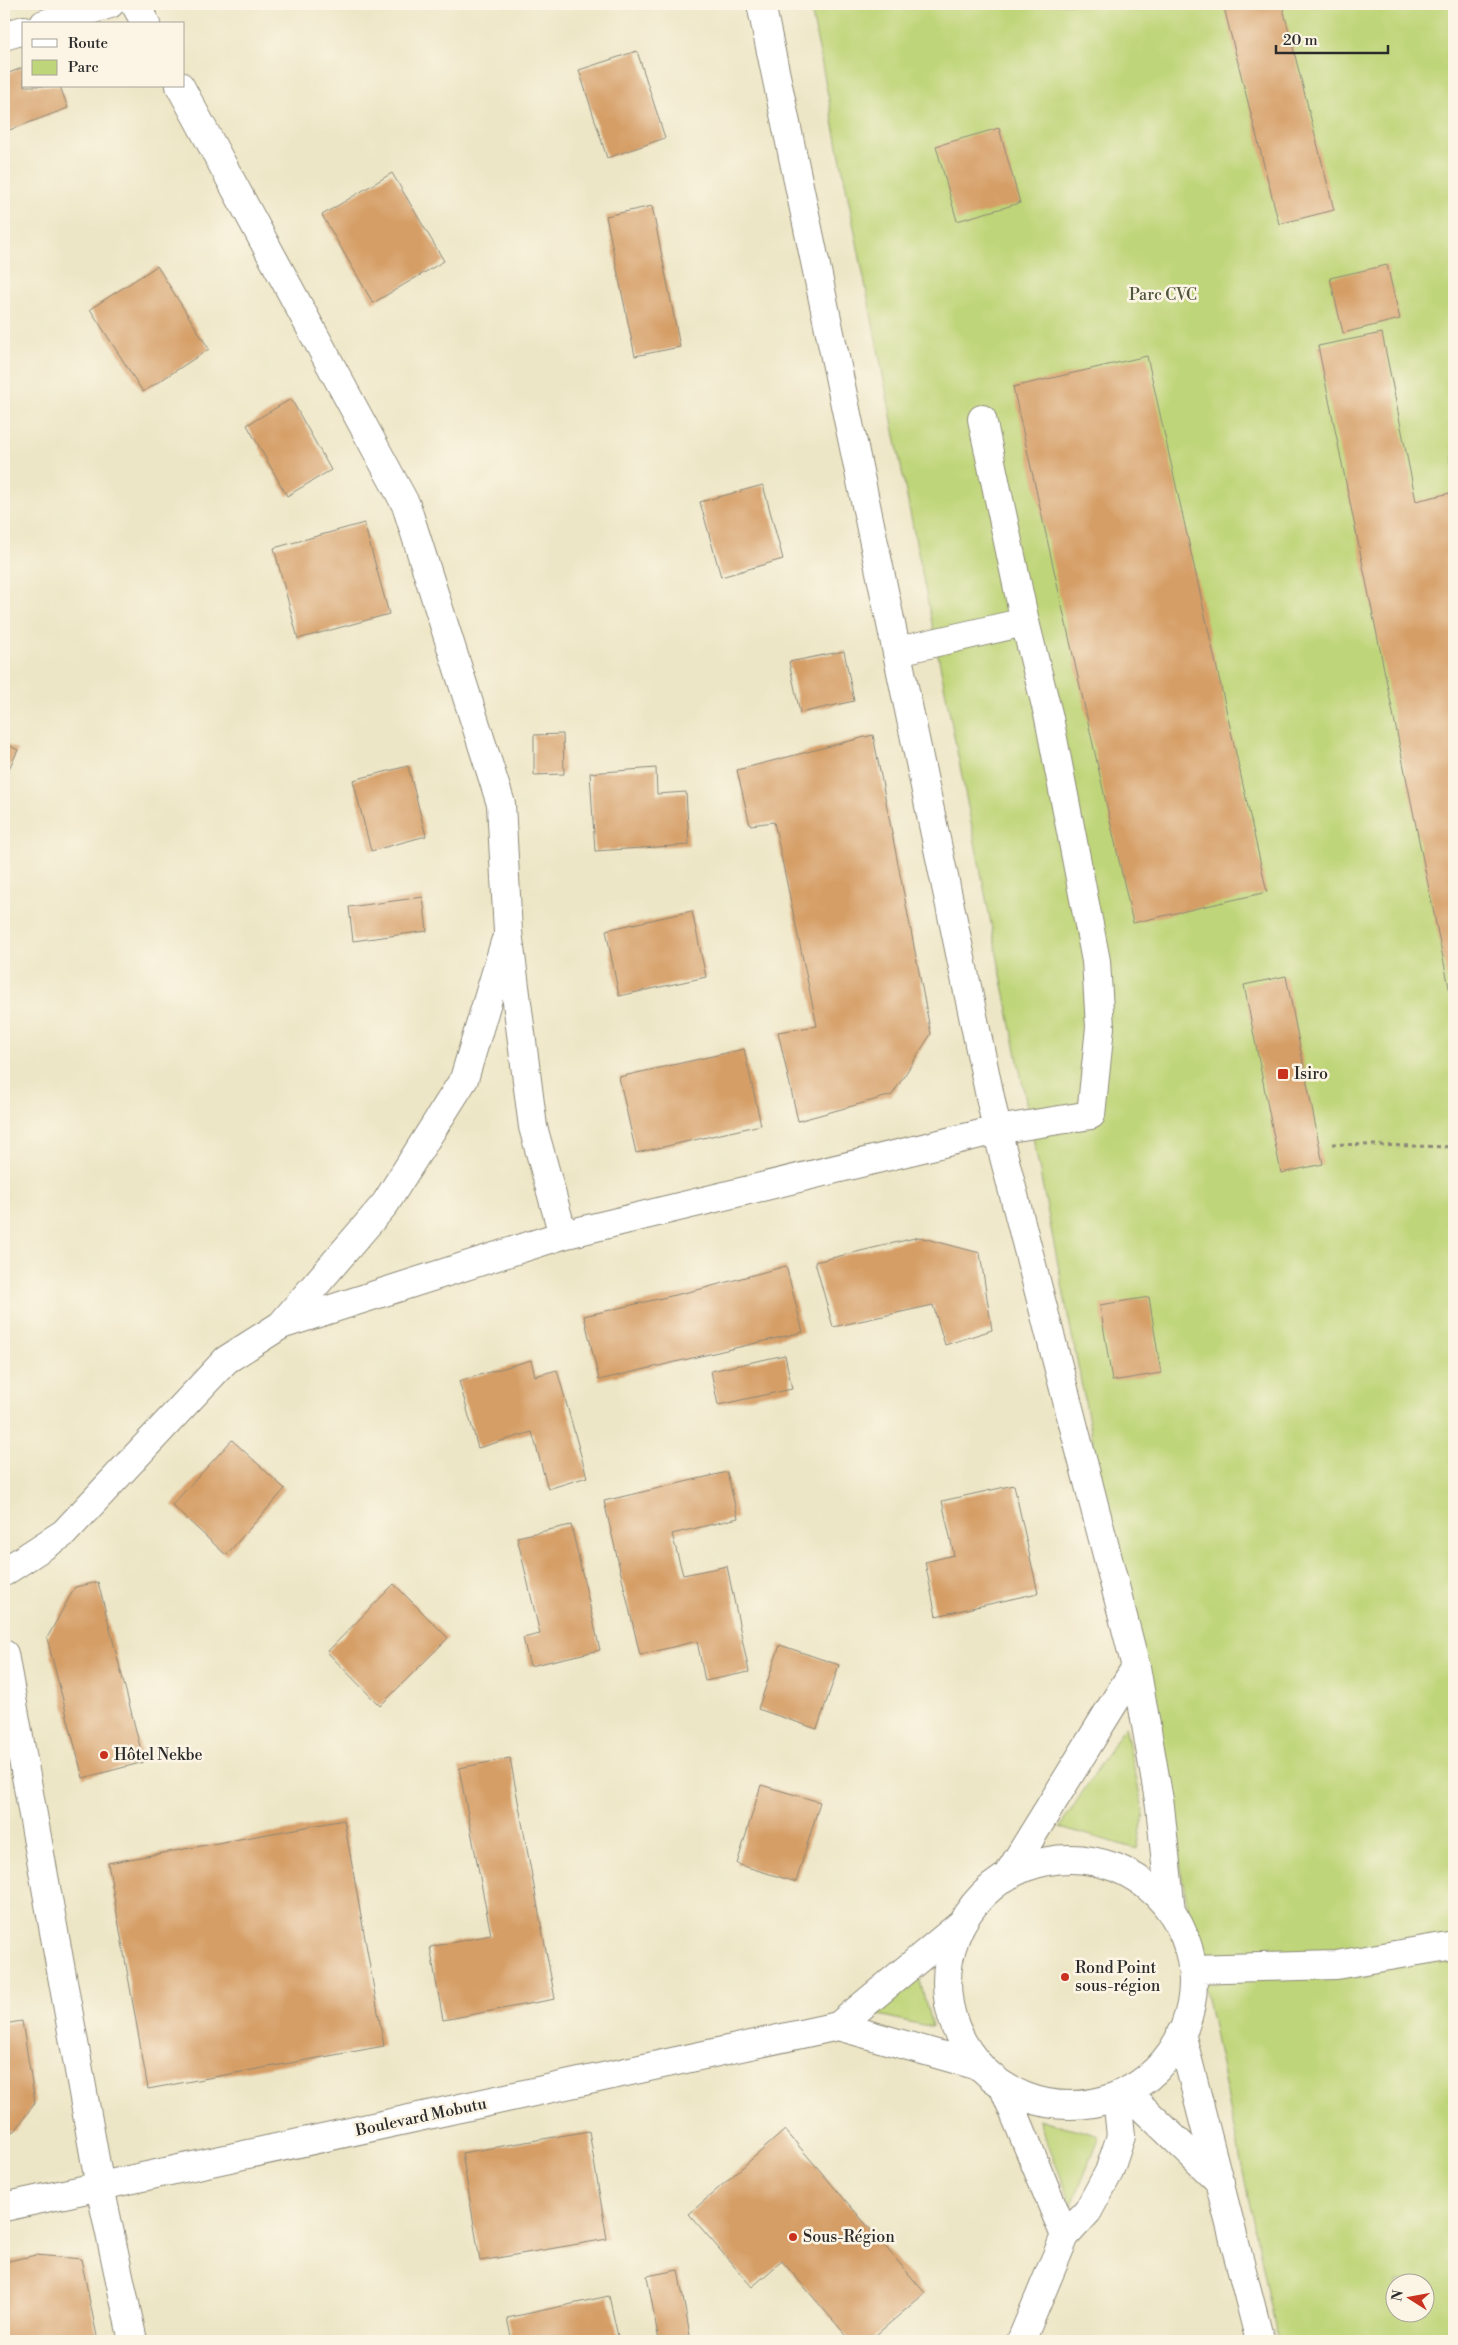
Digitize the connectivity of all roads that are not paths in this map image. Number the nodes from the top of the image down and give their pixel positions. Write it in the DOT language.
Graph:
graph roads {
  1 [pos="110,4"];
  2 [pos="136,4"];
  3 [pos="761,4"];
  4 [pos="51,22"];
  5 [pos="145,22"];
  6 [pos="22,31"];
  7 [pos="4,36"];
  8 [pos="181,88"];
  9 [pos="982,419"];
  10 [pos="1025,622"];
  11 [pos="898,651"];
  12 [pos="508,932"];
  13 [pos="996,1130"];
  14 [pos="563,1236"];
  15 [pos="281,1325"];
  16 [pos="4,1572"];
  17 [pos="4,1654"];
  18 [pos="1136,1667"];
  19 [pos="1007,1876"];
  20 [pos="1171,1912"];
  21 [pos="962,1923"];
  22 [pos="1454,1945"];
  23 [pos="1192,1969"];
  24 [pos="838,2026"];
  25 [pos="1182,2033"];
  26 [pos="980,2066"];
  27 [pos="1003,2086"];
  28 [pos="1121,2094"];
  29 [pos="1220,2182"];
  30 [pos="100,2187"];
  31 [pos="4,2207"];
  32 [pos="1065,2236"];
  33 [pos="133,2341"];
  34 [pos="1021,2341"];
  35 [pos="1260,2341"];
  1 -- 4 [label="main road"];
  2 -- 5 [label="main road"];
  3 -- 11 [label="main road"];
  6 -- 7 [label="main road"];
  8 -- 12 [label="main road"];
  9 -- 10 [label="main road"];
  10 -- 11 [label="main road"];
  10 -- 13 [label="main road"];
  11 -- 13 [label="main road"];
  12 -- 14 [label="main road"];
  12 -- 15 [label="main road"];
  13 -- 14 [label="main road"];
  13 -- 18 [label="main road"];
  14 -- 15 [label="main road"];
  15 -- 16 [label="main road"];
  17 -- 30 [label="main road"];
  18 -- 19 [label="main road"];
  18 -- 20 [label="main road"];
  19 -- 20 [label="main road"];
  19 -- 21 [label="main road"];
  20 -- 23 [label="main road"];
  21 -- 24 [label="main road"];
  21 -- 26 [label="main road"];
  22 -- 23 [label="main road"];
  23 -- 25 [label="main road"];
  24 -- 26 [label="main road"];
  24 -- 30 [label="main road, Boulevard Mobutu"];
  25 -- 28 [label="main road"];
  25 -- 29 [label="main road"];
  26 -- 27 [label="main road"];
  27 -- 28 [label="main road"];
  27 -- 32 [label="main road"];
  28 -- 29 [label="main road"];
  28 -- 32 [label="main road"];
  29 -- 35 [label="main road"];
  30 -- 31 [label="main road, Boulevard Mobutu"];
  30 -- 33 [label="main road"];
  32 -- 34 [label="main road"];
}
